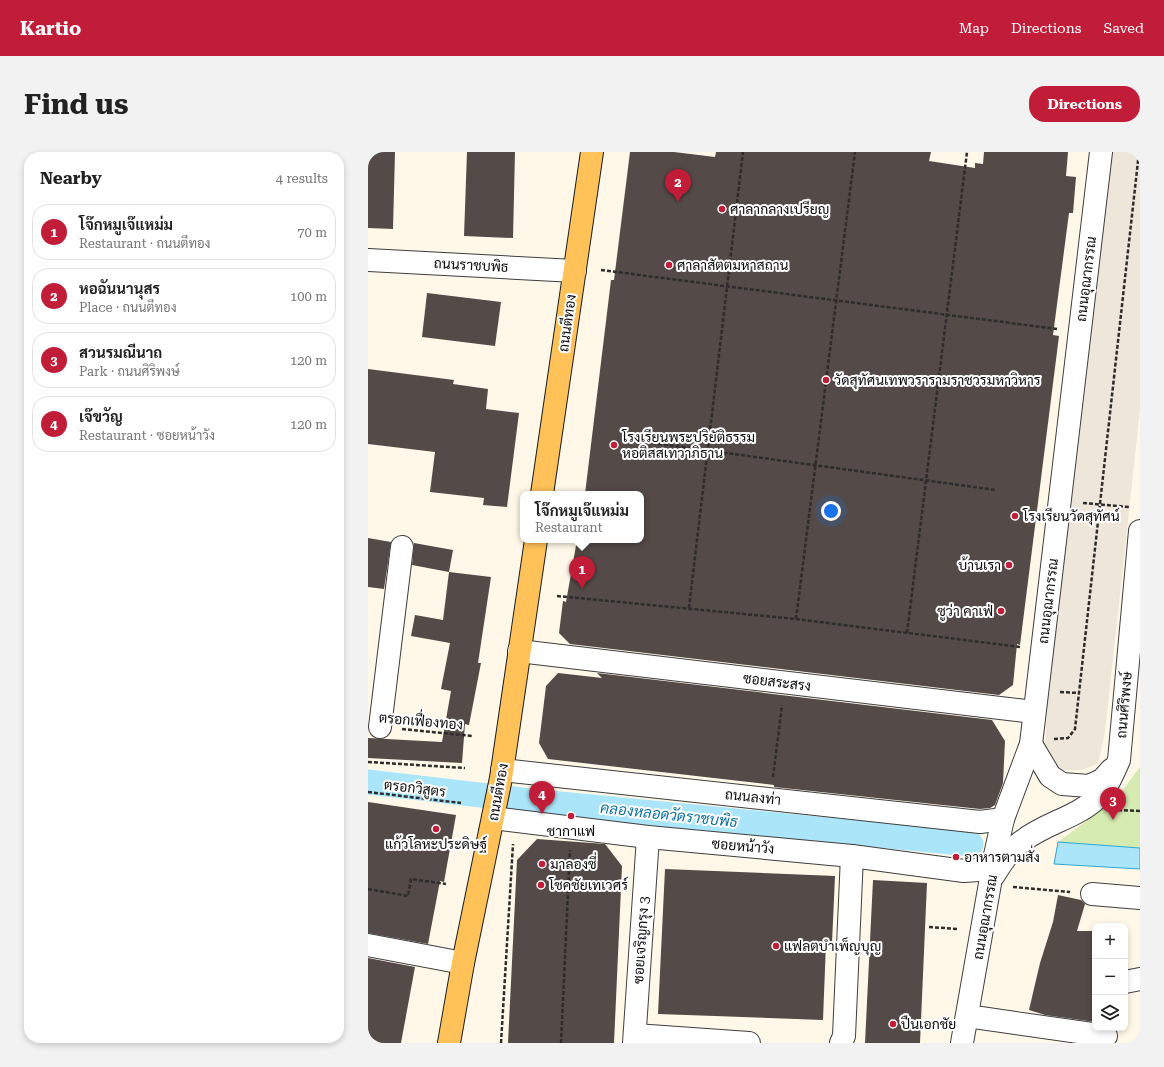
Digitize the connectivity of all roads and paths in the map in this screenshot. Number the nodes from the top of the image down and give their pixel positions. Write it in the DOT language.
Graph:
graph roads {
  1 [pos="592,152"];
  2 [pos="743,152"];
  3 [pos="855,152"];
  4 [pos="967,152"];
  5 [pos="1101,152"];
  6 [pos="1139,152"];
  7 [pos="368,260"];
  8 [pos="601,270"];
  9 [pos="575,271"];
  10 [pos="727,286"];
  11 [pos="836,301"];
  12 [pos="946,315"];
  13 [pos="1063,330"];
  14 [pos="646,442"];
  15 [pos="708,451"];
  16 [pos="815,466"];
  17 [pos="926,479"];
  18 [pos="996,490"];
  19 [pos="542,491"];
  20 [pos="1077,502"];
  21 [pos="1098,504"];
  22 [pos="1129,507"];
  23 [pos="1140,531"];
  24 [pos="536,543"];
  25 [pos="402,547"];
  26 [pos="557,596"];
  27 [pos="689,608"];
  28 [pos="796,619"];
  29 [pos="907,633"];
  30 [pos="1022,648"];
  31 [pos="519,652"];
  32 [pos="1056,691"];
  33 [pos="1079,693"];
  34 [pos="782,703"];
  35 [pos="1034,712"];
  36 [pos="380,727"];
  37 [pos="472,736"];
  38 [pos="1053,739"];
  39 [pos="1031,744"];
  40 [pos="1120,760"];
  41 [pos="368,762"];
  42 [pos="465,768"];
  43 [pos="502,774"];
  44 [pos="773,780"];
  45 [pos="368,792"];
  46 [pos="461,803"];
  47 [pos="494,813"];
  48 [pos="1003,820"];
  49 [pos="648,838"];
  50 [pos="514,840"];
  51 [pos="571,844"];
  52 [pos="852,856"];
  53 [pos="992,877"];
  54 [pos="446,884"];
  55 [pos="368,889"];
  56 [pos="1092,894"];
  57 [pos="1140,898"];
  58 [pos="929,927"];
  59 [pos="959,929"];
  60 [pos="368,945"];
  61 [pos="463,962"];
  62 [pos="1140,979"];
  63 [pos="1128,981"];
  64 [pos="967,1016"];
  65 [pos="1106,1036"];
  66 [pos="634,1039"];
  67 [pos="449,1043"];
  68 [pos="501,1043"];
  69 [pos="561,1043"];
  70 [pos="749,1043"];
  71 [pos="841,1043"];
  72 [pos="962,1043"];
  1 -- 9 [label="main road, ถนนตีทอง"];
  2 -- 10 [label="path"];
  3 -- 11 [label="path"];
  4 -- 12 [label="path"];
  5 -- 35 [label="street, ถนนอุณากรรณ"];
  6 -- 21 [label="path"];
  7 -- 9 [label="street, ถนนราชบพิธ"];
  8 -- 10 [label="path"];
  9 -- 19 [label="main road, ถนนตีทอง"];
  10 -- 11 [label="path"];
  10 -- 15 [label="path"];
  11 -- 12 [label="path"];
  11 -- 16 [label="path"];
  12 -- 13 [label="path"];
  12 -- 17 [label="path"];
  14 -- 15 [label="path"];
  15 -- 16 [label="path"];
  15 -- 27 [label="path"];
  16 -- 17 [label="path"];
  16 -- 28 [label="path"];
  17 -- 18 [label="path"];
  17 -- 29 [label="path"];
  20 -- 21 [label="path"];
  21 -- 22 [label="path"];
  21 -- 33 [label="path"];
  23 -- 40 [label="street, ถนนศิริพงษ์"];
  24 -- 31 [label="main road, ถนนตีทอง"];
  25 -- 36 [label="street"];
  26 -- 27 [label="path"];
  27 -- 28 [label="path"];
  28 -- 29 [label="path"];
  29 -- 30 [label="path"];
  31 -- 35 [label="street, ซอยสระสรง"];
  31 -- 43 [label="main road, ถนนตีทอง"];
  32 -- 33 [label="path"];
  33 -- 38 [label="path"];
  34 -- 44 [label="path"];
  35 -- 39 [label="street, ถนนอุณากรรณ"];
  36 -- 37 [label="path, ตรอกเฟื่องทอง"];
  39 -- 40 [label="street"];
  39 -- 48 [label="street, ถนนอุณากรรณ"];
  40 -- 53 [label="street, ถนนศิริพงษ์"];
  41 -- 42 [label="path"];
  43 -- 47 [label="main road, ถนนตีทอง"];
  43 -- 48 [label="street, ถนนลงท่า"];
  45 -- 46 [label="path, ตรอกวิสูตร"];
  47 -- 49 [label="street, ซอยหน้าวัง"];
  47 -- 61 [label="main road, ถนนตีทอง"];
  48 -- 53 [label="street, ถนนอุณากรรณ"];
  49 -- 52 [label="street, ซอยหน้าวัง"];
  49 -- 66 [label="street, ซอยเจริญกรุง 3"];
  50 -- 68 [label="path"];
  51 -- 69 [label="path"];
  52 -- 53 [label="street, ซอยหน้าวัง"];
  52 -- 71 [label="street"];
  53 -- 56 [label="path"];
  53 -- 64 [label="street, ถนนอุณากรรณ"];
  54 -- 55 [label="path"];
  56 -- 57 [label="street"];
  58 -- 59 [label="path"];
  60 -- 61 [label="street"];
  61 -- 67 [label="main road, ถนนตีทอง"];
  62 -- 63 [label="street"];
  64 -- 65 [label="street"];
  64 -- 72 [label="street, ถนนอุณากรรณ"];
  66 -- 70 [label="street"];
}
